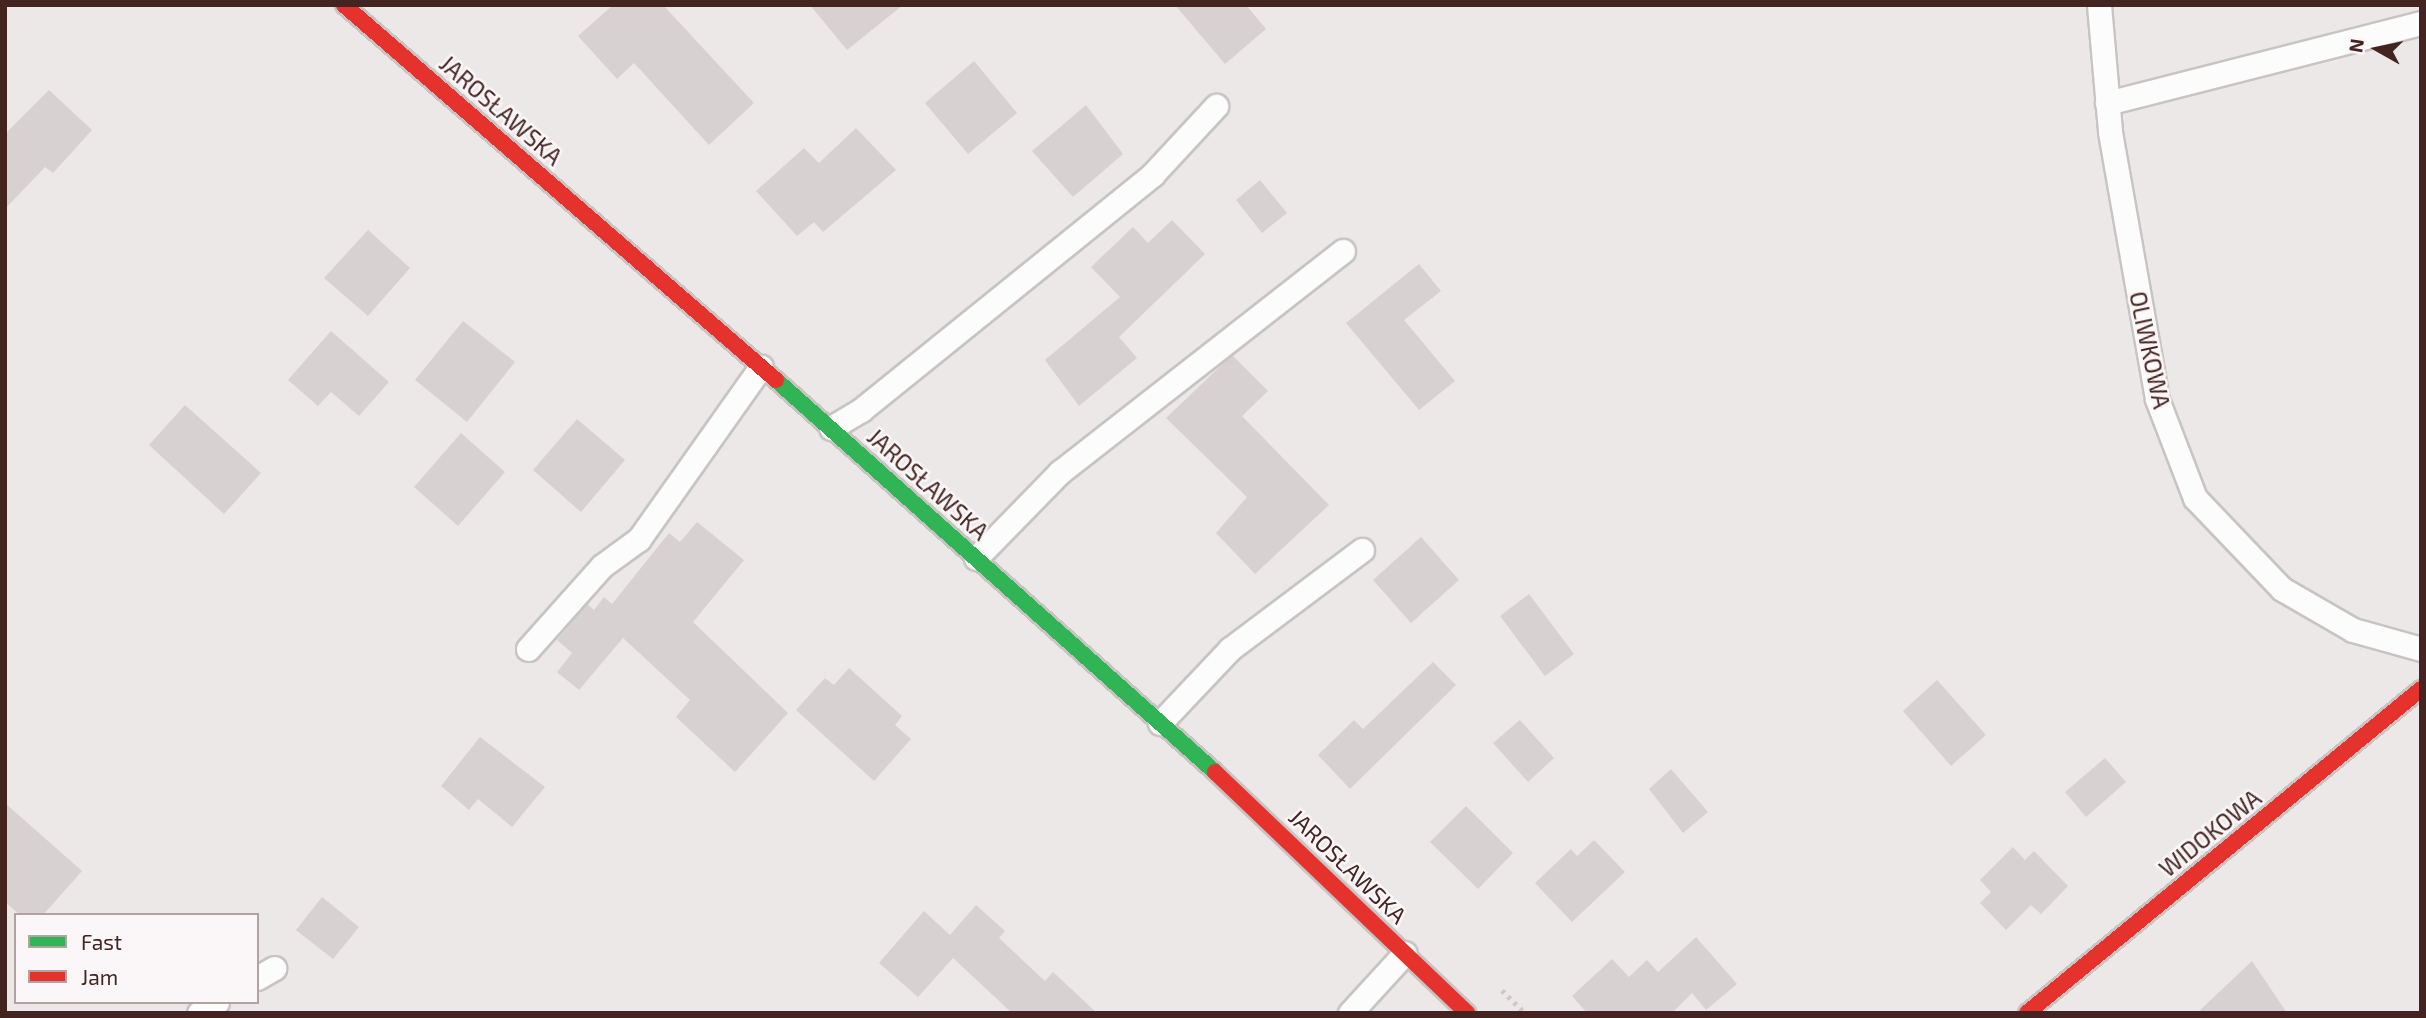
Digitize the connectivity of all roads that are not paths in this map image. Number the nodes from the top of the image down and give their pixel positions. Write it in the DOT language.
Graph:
graph roads {
  1 [pos="2099,5"];
  2 [pos="357,9"];
  3 [pos="2421,23"];
  4 [pos="2107,103"];
  5 [pos="1216,106"];
  6 [pos="1343,251"];
  7 [pos="761,367"];
  8 [pos="831,428"];
  9 [pos="1362,550"];
  10 [pos="976,558"];
  11 [pos="528,649"];
  12 [pos="2421,649"];
  13 [pos="2421,689"];
  14 [pos="1160,723"];
  15 [pos="1405,953"];
  16 [pos="1350,1013"];
  17 [pos="1467,1013"];
  18 [pos="2028,1013"];
  1 -- 4 [label="lane, OLIWKOWA"];
  2 -- 7 [label="main road, JAROSŁAWSKA"];
  3 -- 4 [label="lane"];
  4 -- 12 [label="lane, OLIWKOWA"];
  5 -- 8 [label="lane"];
  6 -- 10 [label="lane"];
  7 -- 8 [label="main road, JAROSŁAWSKA"];
  7 -- 11 [label="lane"];
  8 -- 10 [label="main road, JAROSŁAWSKA"];
  9 -- 14 [label="lane"];
  10 -- 14 [label="main road, JAROSŁAWSKA"];
  13 -- 18 [label="main road, WIDOKOWA"];
  14 -- 15 [label="main road, JAROSŁAWSKA"];
  15 -- 16 [label="lane"];
  15 -- 17 [label="main road, JAROSŁAWSKA"];
}
